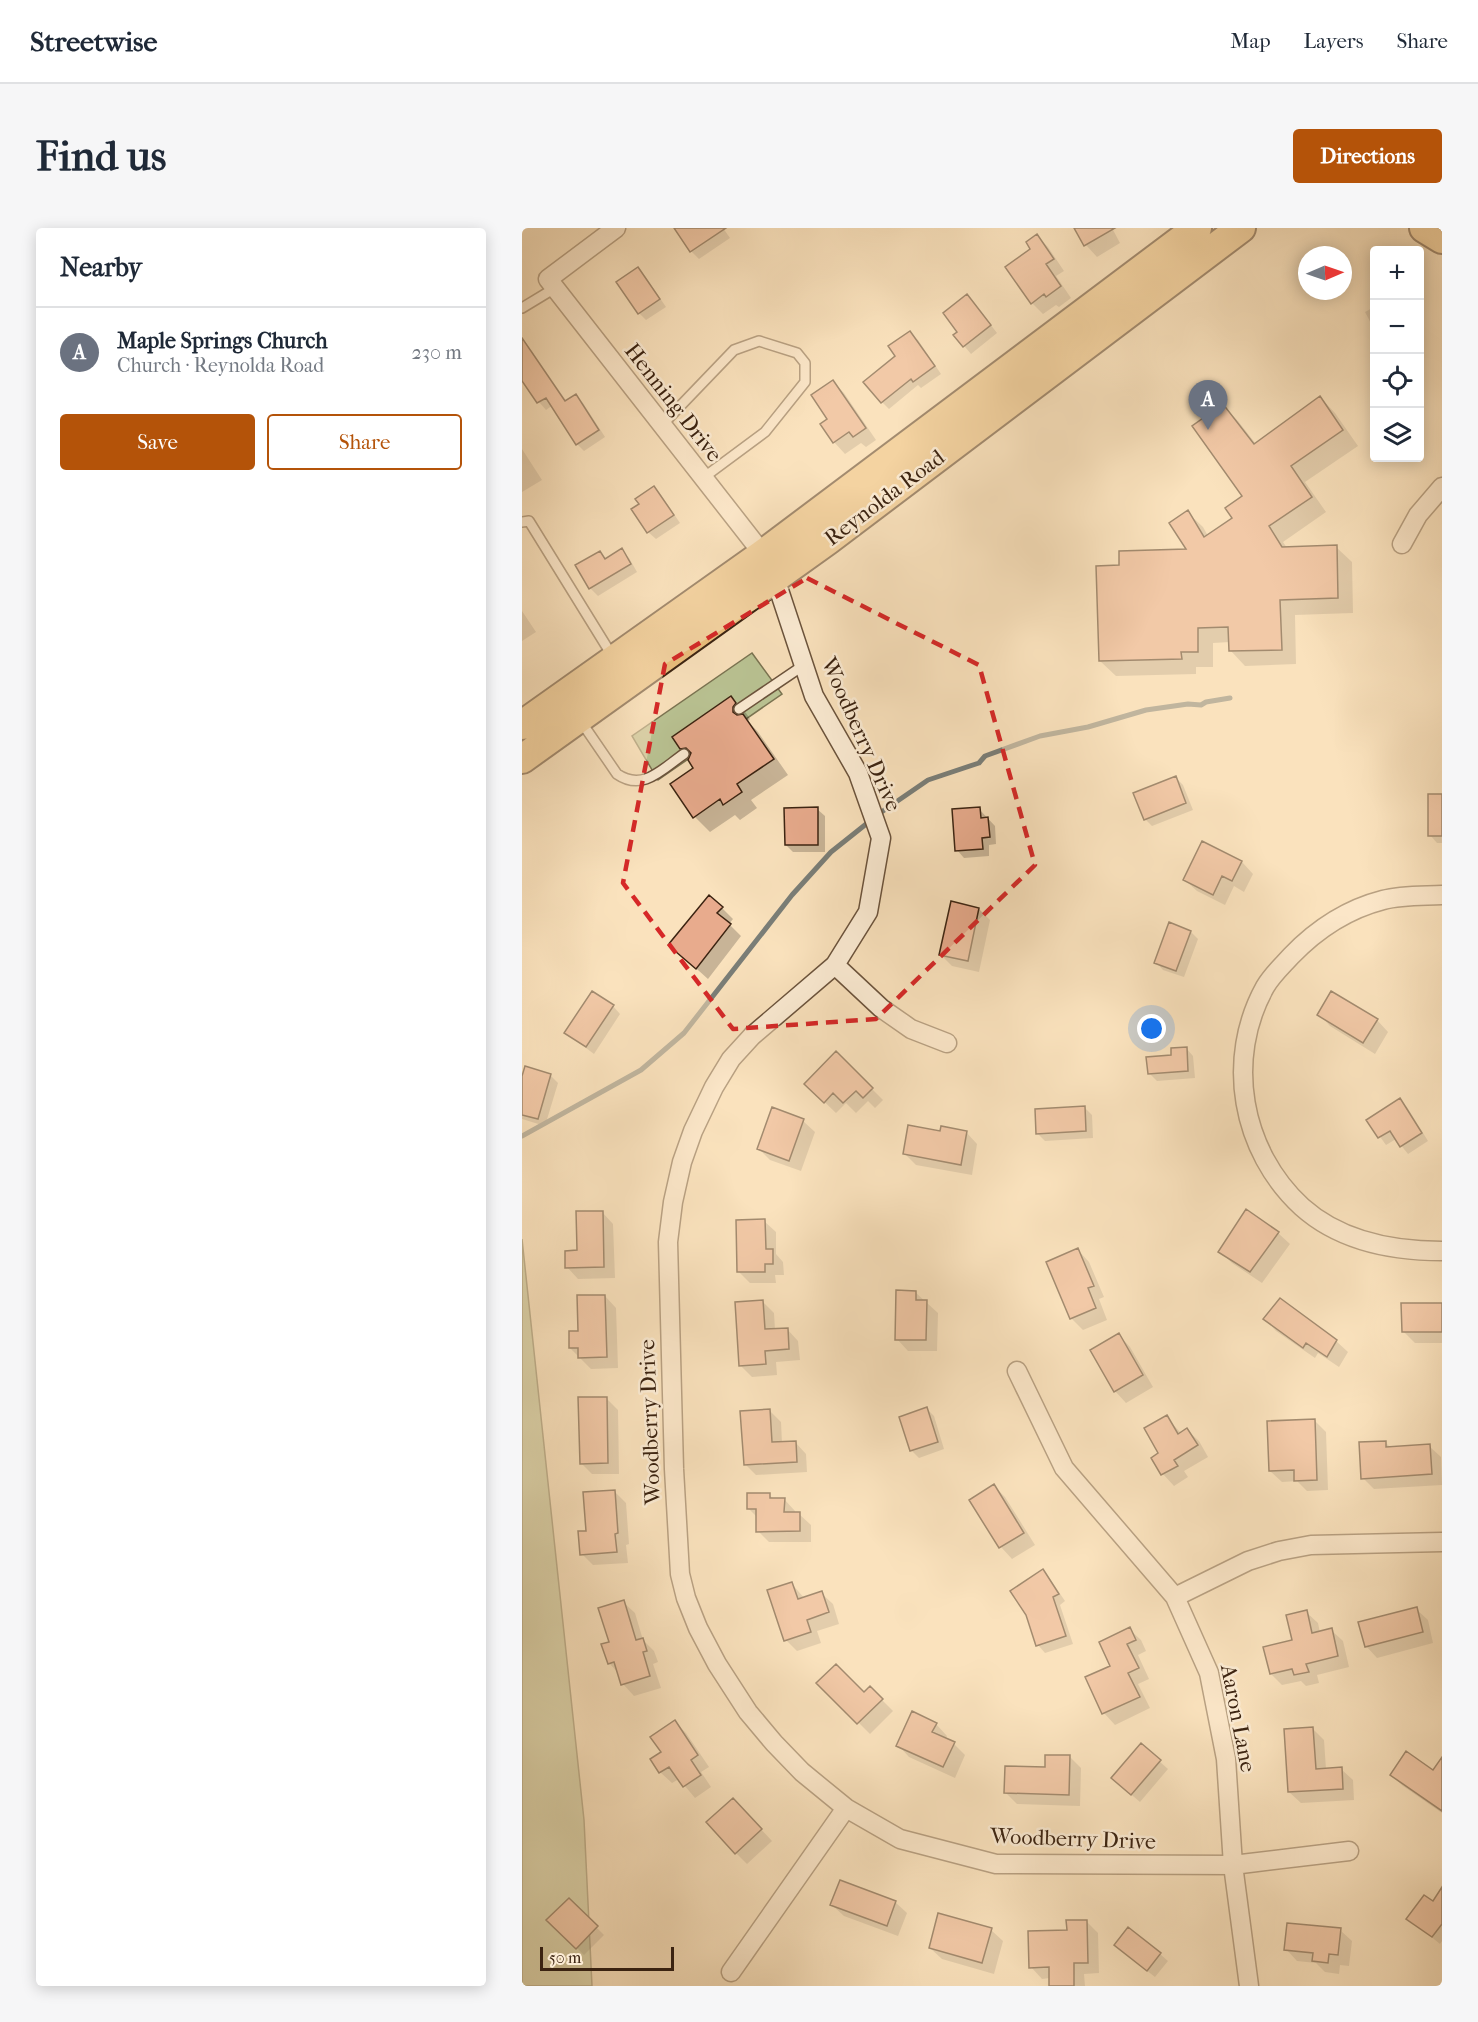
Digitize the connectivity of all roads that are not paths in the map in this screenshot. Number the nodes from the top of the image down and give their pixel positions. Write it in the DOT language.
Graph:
graph roads {
  1 [pos="616,228"];
  2 [pos="1197,228"];
  3 [pos="1241,228"];
  4 [pos="1424,228"];
  5 [pos="1442,239"];
  6 [pos="552,284"];
  7 [pos="522,308"];
  8 [pos="662,425"];
  9 [pos="703,478"];
  10 [pos="1442,487"];
  11 [pos="522,522"];
  12 [pos="1402,544"];
  13 [pos="769,566"];
  14 [pos="614,659"];
  15 [pos="804,665"];
  16 [pos="739,709"];
  17 [pos="579,718"];
  18 [pos="522,725"];
  19 [pos="684,754"];
  20 [pos="522,759"];
  21 [pos="1442,895"];
  22 [pos="834,965"];
  23 [pos="947,1043"];
  24 [pos="1442,1251"];
  25 [pos="1017,1371"];
  26 [pos="1442,1542"];
  27 [pos="1175,1597"];
  28 [pos="846,1808"];
  29 [pos="1349,1851"];
  30 [pos="1233,1865"];
  31 [pos="730,1972"];
  32 [pos="1249,1986"];
  1 -- 6 [label="street"];
  2 -- 13 [label="main road, Reynolda Road"];
  3 -- 13 [label="main road, Reynolda Road"];
  4 -- 5 [label="main road"];
  6 -- 7 [label="lane"];
  6 -- 8 [label="street, Henning Drive"];
  8 -- 9 [label="street, Henning Drive"];
  8 -- 9 [label="lane"];
  9 -- 13 [label="street, Henning Drive"];
  10 -- 12 [label="street"];
  11 -- 14 [label="lane"];
  13 -- 14 [label="main road, Reynolda Road"];
  13 -- 15 [label="street, Woodberry Drive"];
  13 -- 17 [label="main road, Reynolda Road"];
  14 -- 18 [label="main road, Reynolda Road"];
  15 -- 16 [label="lane"];
  15 -- 22 [label="street, Woodberry Drive"];
  17 -- 19 [label="lane"];
  17 -- 20 [label="main road, Reynolda Road"];
  21 -- 24 [label="street"];
  22 -- 23 [label="street"];
  22 -- 28 [label="street, Woodberry Drive"];
  25 -- 27 [label="street, Aaron Lane"];
  26 -- 27 [label="street"];
  27 -- 30 [label="street, Aaron Lane"];
  28 -- 30 [label="street, Woodberry Drive"];
  28 -- 31 [label="street"];
  29 -- 30 [label="street, Woodberry Drive"];
  30 -- 32 [label="street, Aaron Lane"];
}
